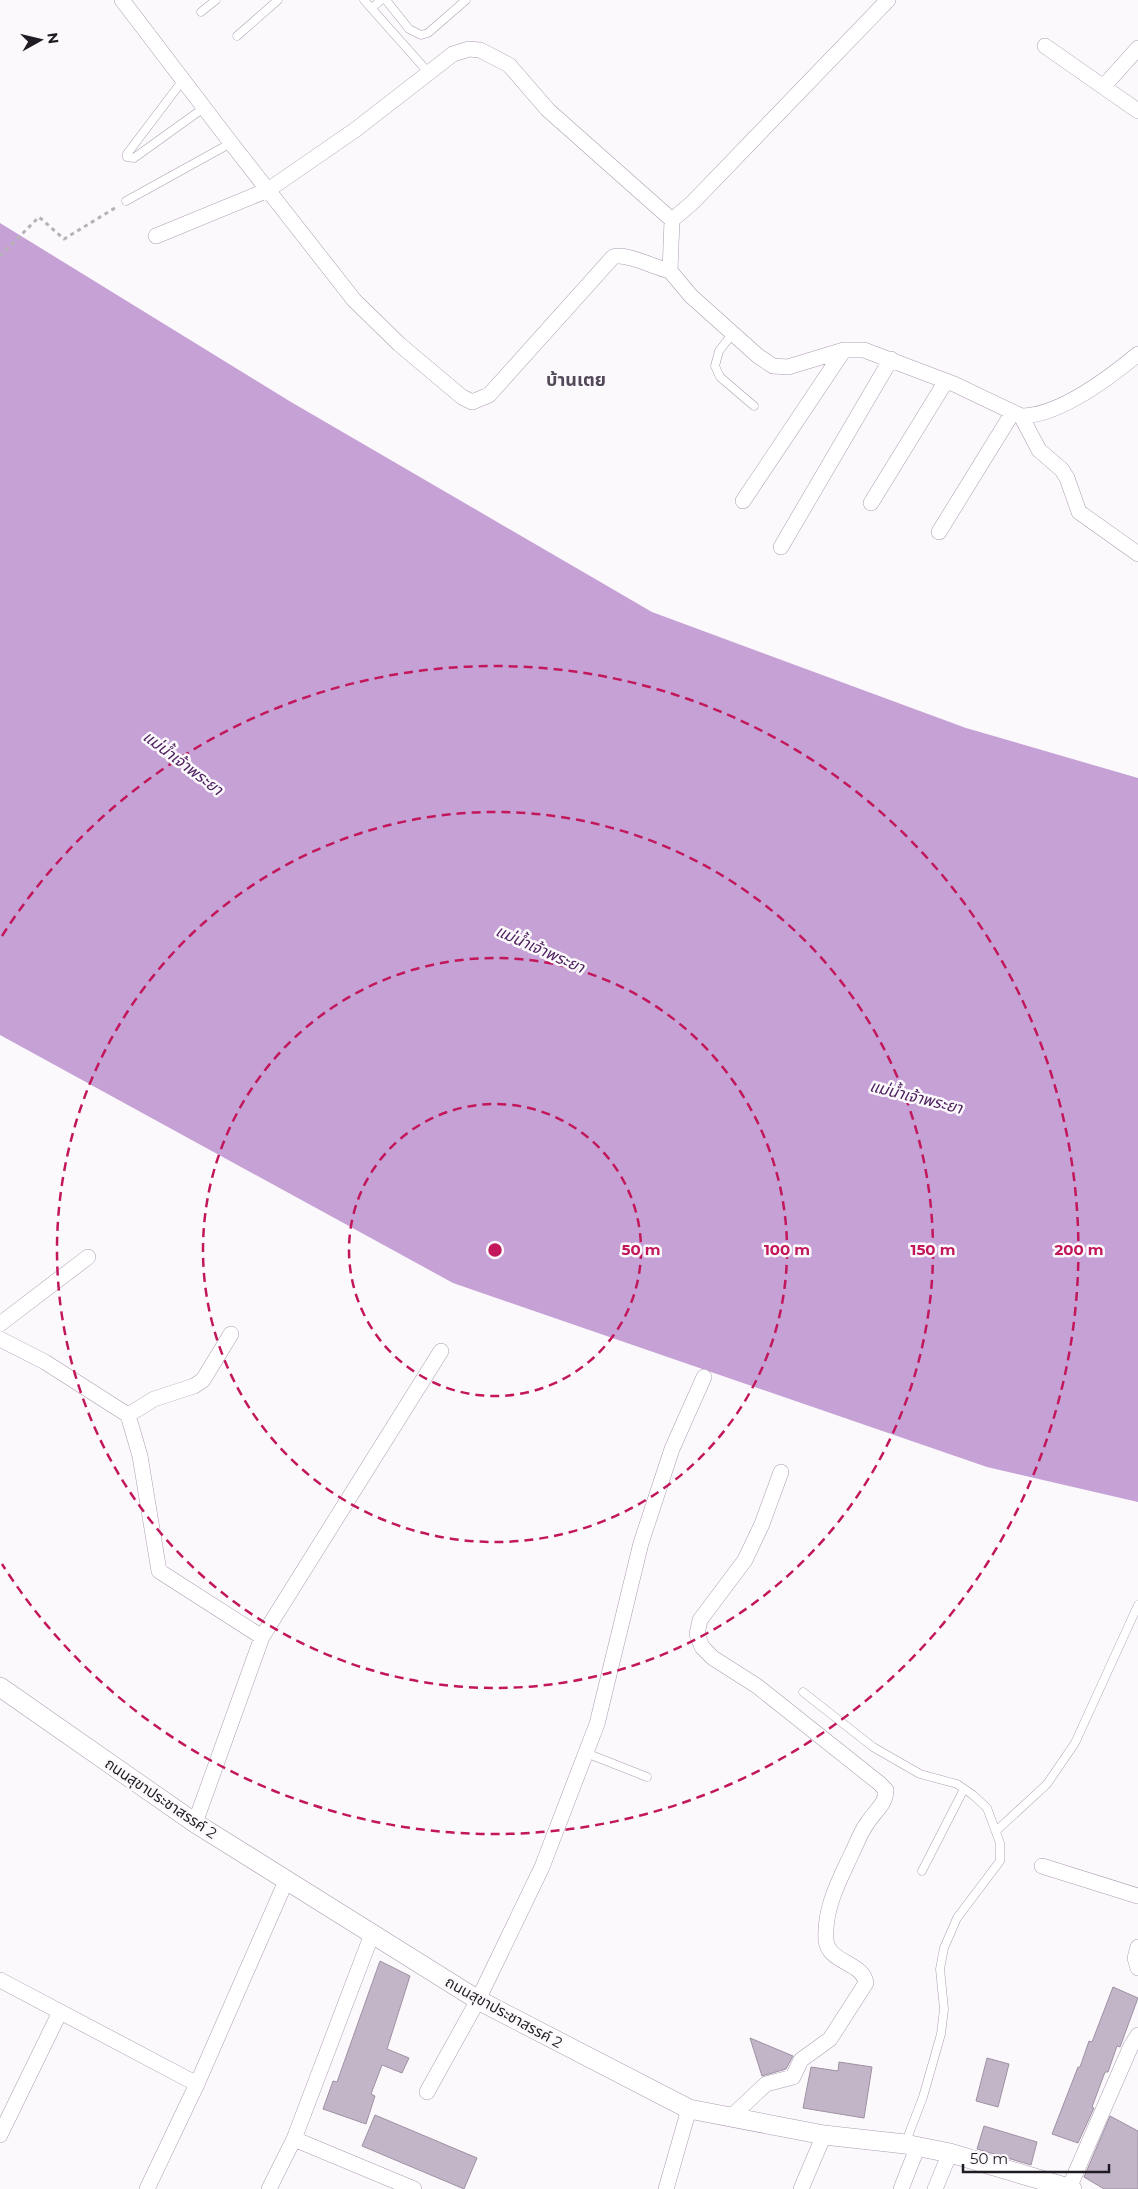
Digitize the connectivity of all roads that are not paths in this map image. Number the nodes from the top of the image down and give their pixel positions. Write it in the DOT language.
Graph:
graph roads {
  1 [pos="122,0"];
  2 [pos="216,0"];
  3 [pos="278,0"];
  4 [pos="364,0"];
  5 [pos="381,0"];
  6 [pos="386,0"];
  7 [pos="466,0"];
  8 [pos="888,0"];
  9 [pos="372,8"];
  10 [pos="201,12"];
  11 [pos="237,36"];
  12 [pos="1045,46"];
  13 [pos="1138,48"];
  14 [pos="428,72"];
  15 [pos="184,80"];
  16 [pos="1104,86"];
  17 [pos="205,107"];
  18 [pos="1138,111"];
  19 [pos="231,143"];
  20 [pos="268,190"];
  21 [pos="126,201"];
  22 [pos="672,220"];
  23 [pos="156,236"];
  24 [pos="670,271"];
  25 [pos="732,333"];
  26 [pos="844,350"];
  27 [pos="1138,354"];
  28 [pos="891,360"];
  29 [pos="946,381"];
  30 [pos="754,406"];
  31 [pos="1017,414"];
  32 [pos="743,500"];
  33 [pos="871,503"];
  34 [pos="939,532"];
  35 [pos="780,547"];
  36 [pos="1138,554"];
  37 [pos="88,1257"];
  38 [pos="0,1324"];
  39 [pos="231,1334"];
  40 [pos="0,1339"];
  41 [pos="441,1350"];
  42 [pos="704,1377"];
  43 [pos="128,1415"];
  44 [pos="781,1472"];
  45 [pos="1138,1605"];
  46 [pos="262,1637"];
  47 [pos="0,1687"];
  48 [pos="803,1692"];
  49 [pos="586,1752"];
  50 [pos="647,1777"];
  51 [pos="964,1789"];
  52 [pos="195,1823"];
  53 [pos="996,1831"];
  54 [pos="1042,1866"];
  55 [pos="922,1871"];
  56 [pos="286,1881"];
  57 [pos="1138,1896"];
  58 [pos="372,1934"];
  59 [pos="1138,1947"];
  60 [pos="1138,1968"];
  61 [pos="0,1980"];
  62 [pos="478,2000"];
  63 [pos="60,2012"];
  64 [pos="1138,2035"];
  65 [pos="197,2084"];
  66 [pos="426,2092"];
  67 [pos="689,2109"];
  68 [pos="732,2116"];
  69 [pos="0,2136"];
  70 [pos="824,2136"];
  71 [pos="294,2139"];
  72 [pos="912,2145"];
  73 [pos="950,2154"];
  74 [pos="397,2185"];
  75 [pos="147,2189"];
  76 [pos="269,2189"];
  77 [pos="414,2189"];
  78 [pos="666,2189"];
  79 [pos="801,2189"];
  80 [pos="901,2189"];
  81 [pos="935,2189"];
  82 [pos="1070,2189"];
  1 -- 15 [label="street"];
  2 -- 10 [label="lane"];
  3 -- 11 [label="lane"];
  4 -- 9 [label="lane"];
  5 -- 9 [label="lane"];
  6 -- 7 [label="lane"];
  8 -- 22 [label="street"];
  9 -- 14 [label="lane"];
  12 -- 16 [label="street"];
  13 -- 16 [label="street"];
  14 -- 20 [label="street"];
  14 -- 22 [label="street"];
  15 -- 17 [label="street"];
  15 -- 17 [label="lane"];
  16 -- 18 [label="street"];
  17 -- 19 [label="street"];
  19 -- 20 [label="street"];
  19 -- 21 [label="lane"];
  20 -- 23 [label="street"];
  20 -- 24 [label="street"];
  22 -- 24 [label="street"];
  24 -- 25 [label="street"];
  25 -- 26 [label="street"];
  25 -- 30 [label="lane"];
  26 -- 28 [label="street"];
  26 -- 32 [label="street"];
  27 -- 31 [label="street"];
  28 -- 29 [label="street"];
  28 -- 35 [label="street"];
  29 -- 31 [label="street"];
  29 -- 33 [label="street"];
  31 -- 34 [label="street"];
  31 -- 36 [label="street"];
  37 -- 38 [label="street"];
  39 -- 43 [label="street"];
  40 -- 43 [label="street"];
  41 -- 46 [label="street"];
  42 -- 49 [label="street"];
  43 -- 46 [label="street"];
  44 -- 68 [label="street"];
  45 -- 53 [label="lane"];
  46 -- 52 [label="street"];
  47 -- 52 [label="street, ถนนสุขาประชาสรรค์ 2"];
  48 -- 51 [label="lane"];
  49 -- 50 [label="lane"];
  49 -- 62 [label="street"];
  51 -- 53 [label="lane"];
  51 -- 55 [label="lane"];
  52 -- 56 [label="street, ถนนสุขาประชาสรรค์ 2"];
  53 -- 72 [label="lane"];
  54 -- 57 [label="street"];
  56 -- 58 [label="street, ถนนสุขาประชาสรรค์ 2"];
  56 -- 65 [label="street"];
  58 -- 62 [label="street, ถนนสุขาประชาสรรค์ 2"];
  58 -- 71 [label="street"];
  59 -- 60 [label="street"];
  61 -- 63 [label="street"];
  62 -- 66 [label="street"];
  62 -- 67 [label="street, ถนนสุขาประชาสรรค์ 2"];
  63 -- 65 [label="street"];
  63 -- 69 [label="street"];
  64 -- 82 [label="street"];
  65 -- 75 [label="street"];
  67 -- 68 [label="street, ถนนสุขาประชาสรรค์ 2"];
  67 -- 78 [label="street"];
  68 -- 70 [label="street, ถนนสุขาประชาสรรค์ 2"];
  70 -- 72 [label="street, ถนนสุขาประชาสรรค์ 2"];
  70 -- 79 [label="street"];
  71 -- 74 [label="street"];
  71 -- 76 [label="street"];
  72 -- 73 [label="street, ถนนสุขาประชาสรรค์ 2"];
  72 -- 80 [label="street"];
  73 -- 81 [label="street"];
  73 -- 82 [label="street, ถนนสุขาประชาสรรค์ 2"];
  74 -- 77 [label="street"];
}
